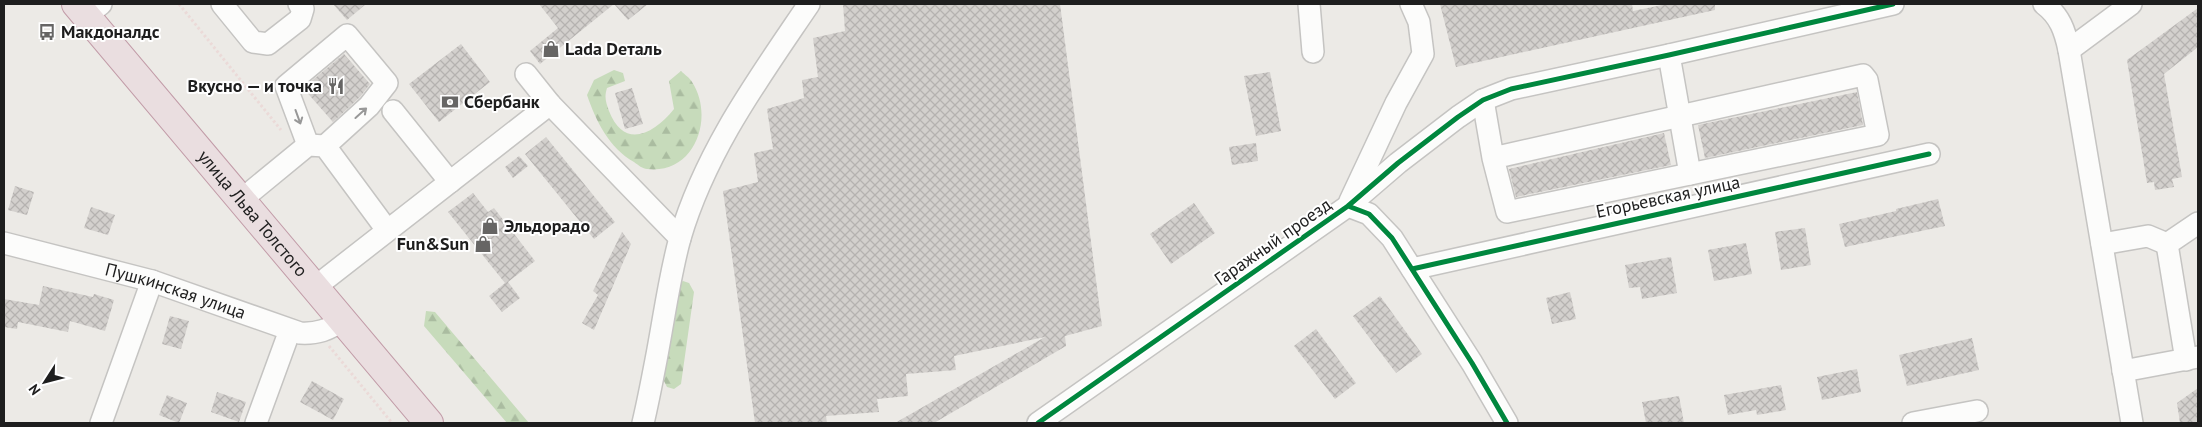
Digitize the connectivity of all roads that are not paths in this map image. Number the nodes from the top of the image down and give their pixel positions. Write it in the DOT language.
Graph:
graph roads {
  1 [pos="222,4"];
  2 [pos="299,4"];
  3 [pos="809,4"];
  4 [pos="1309,4"];
  5 [pos="1411,4"];
  6 [pos="1893,4"];
  7 [pos="2044,4"];
  8 [pos="2064,4"];
  9 [pos="2131,4"];
  10 [pos="88,8"];
  11 [pos="2064,28"];
  12 [pos="2069,50"];
  13 [pos="1313,52"];
  14 [pos="1669,56"];
  15 [pos="526,74"];
  16 [pos="1483,100"];
  17 [pos="550,104"];
  18 [pos="394,111"];
  19 [pos="1680,115"];
  20 [pos="311,148"];
  21 [pos="1930,154"];
  22 [pos="1492,158"];
  23 [pos="1690,174"];
  24 [pos="450,182"];
  25 [pos="241,200"];
  26 [pos="1348,206"];
  27 [pos="2198,223"];
  28 [pos="387,230"];
  29 [pos="680,238"];
  30 [pos="4,243"];
  31 [pos="2102,244"];
  32 [pos="2167,244"];
  33 [pos="1412,269"];
  34 [pos="152,281"];
  35 [pos="314,288"];
  36 [pos="342,320"];
  37 [pos="290,330"];
  38 [pos="2192,358"];
  39 [pos="2123,371"];
  40 [pos="1978,410"];
  41 [pos="101,423"];
  42 [pos="256,423"];
  43 [pos="429,423"];
  44 [pos="643,423"];
  45 [pos="1038,423"];
  46 [pos="1507,423"];
  47 [pos="1913,423"];
  48 [pos="2132,423"];
  1 -- 2 [label="street"];
  3 -- 29 [label="street"];
  4 -- 13 [label="street"];
  5 -- 26 [label="street"];
  6 -- 14 [label="street"];
  7 -- 11 [label="street"];
  8 -- 11 [label="street"];
  9 -- 12 [label="street"];
  10 -- 25 [label="highway, улица Льва Толстого"];
  11 -- 12 [label="street"];
  12 -- 31 [label="street"];
  14 -- 16 [label="street"];
  14 -- 19 [label="street"];
  15 -- 17 [label="street"];
  16 -- 22 [label="street"];
  16 -- 26 [label="street"];
  17 -- 24 [label="street"];
  17 -- 29 [label="street"];
  18 -- 24 [label="street"];
  19 -- 22 [label="street"];
  19 -- 23 [label="street"];
  19 -- 23 [label="street"];
  20 -- 20 [label="street, one-way"];
  20 -- 25 [label="street"];
  20 -- 28 [label="street"];
  21 -- 33 [label="street, Егорьевская улица"];
  22 -- 23 [label="street"];
  24 -- 28 [label="street"];
  25 -- 35 [label="highway, улица Льва Толстого"];
  26 -- 33 [label="street, Гаражный проезд"];
  26 -- 45 [label="street, Гаражный проезд"];
  27 -- 32 [label="street"];
  28 -- 35 [label="street"];
  29 -- 44 [label="street"];
  30 -- 34 [label="street, Пушкинская улица"];
  31 -- 32 [label="street"];
  31 -- 39 [label="street"];
  32 -- 38 [label="street"];
  33 -- 46 [label="street, Гаражный проезд"];
  34 -- 37 [label="street, Пушкинская улица"];
  34 -- 41 [label="street"];
  35 -- 36 [label="highway, улица Льва Толстого"];
  36 -- 37 [label="street, Пушкинская улица"];
  36 -- 43 [label="highway, улица Льва Толстого"];
  37 -- 42 [label="street"];
  38 -- 39 [label="street"];
  39 -- 48 [label="street"];
  40 -- 47 [label="street"];
}
